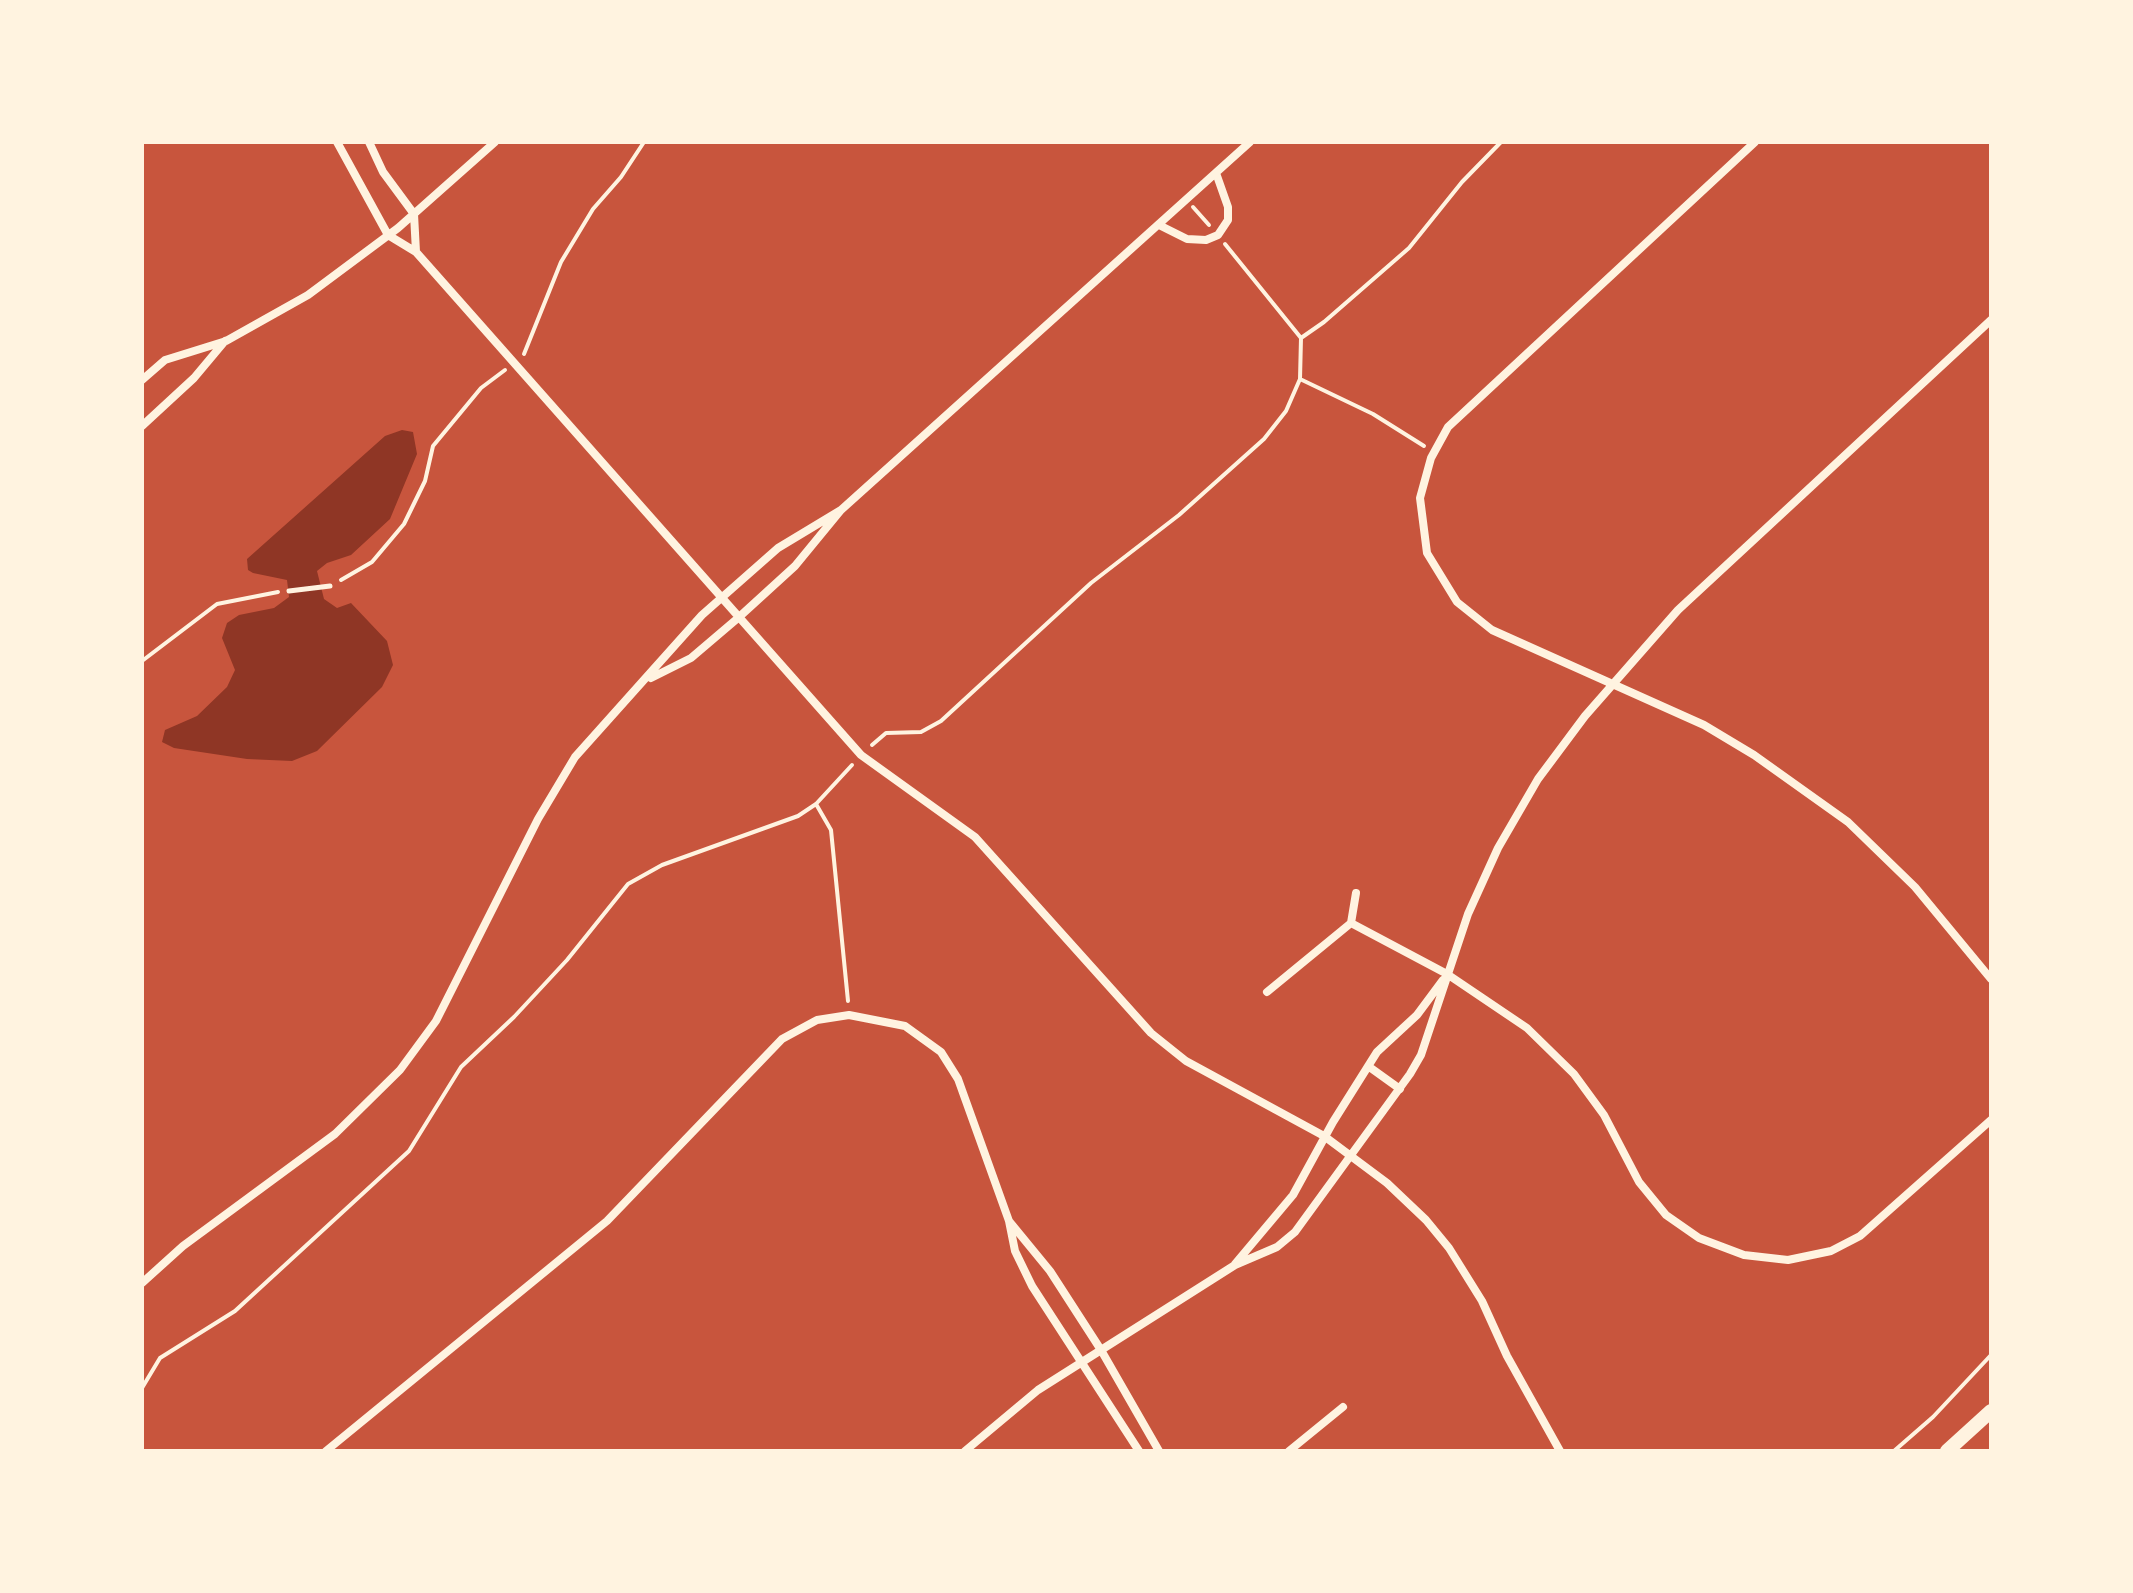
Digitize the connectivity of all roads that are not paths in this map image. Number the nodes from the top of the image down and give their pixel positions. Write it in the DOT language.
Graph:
graph roads {
  1 [pos="337,142"];
  2 [pos="369,142"];
  3 [pos="495,142"];
  4 [pos="1250,142"];
  5 [pos="1755,142"];
  6 [pos="1216,173"];
  7 [pos="414,214"];
  8 [pos="1159,225"];
  9 [pos="388,235"];
  10 [pos="416,252"];
  11 [pos="1991,320"];
  12 [pos="226,341"];
  13 [pos="142,380"];
  14 [pos="142,426"];
  15 [pos="841,510"];
  16 [pos="330,586"];
  17 [pos="289,591"];
  18 [pos="721,598"];
  19 [pos="738,618"];
  20 [pos="647,681"];
  21 [pos="1610,685"];
  22 [pos="1356,893"];
  23 [pos="1351,923"];
  24 [pos="1447,974"];
  25 [pos="1991,979"];
  26 [pos="1267,992"];
  27 [pos="1368,1066"];
  28 [pos="1400,1089"];
  29 [pos="1991,1120"];
  30 [pos="1324,1136"];
  31 [pos="1352,1156"];
  32 [pos="1009,1221"];
  33 [pos="1235,1265"];
  34 [pos="142,1283"];
  35 [pos="1101,1350"];
  36 [pos="1081,1363"];
  37 [pos="1343,1407"];
  38 [pos="1991,1411"];
  39 [pos="1559,1447"];
  40 [pos="326,1451"];
  41 [pos="965,1451"];
  42 [pos="1139,1451"];
  43 [pos="1159,1451"];
  44 [pos="1289,1451"];
  45 [pos="1568,1451"];
  46 [pos="1947,1451"];
  1 -- 9 [label="street"];
  2 -- 7 [label="street"];
  3 -- 7 [label="street"];
  4 -- 6 [label="street"];
  5 -- 21 [label="street"];
  6 -- 8 [label="street"];
  6 -- 8 [label="street"];
  7 -- 9 [label="street"];
  7 -- 10 [label="street"];
  8 -- 15 [label="street"];
  9 -- 10 [label="street"];
  9 -- 12 [label="street"];
  10 -- 18 [label="street"];
  11 -- 21 [label="street"];
  12 -- 13 [label="street"];
  12 -- 14 [label="street"];
  15 -- 18 [label="street"];
  15 -- 19 [label="street"];
  16 -- 17 [label="lane"];
  18 -- 19 [label="street"];
  18 -- 20 [label="street"];
  19 -- 20 [label="street"];
  19 -- 30 [label="street"];
  20 -- 34 [label="street"];
  21 -- 24 [label="street"];
  21 -- 25 [label="street"];
  22 -- 23 [label="street"];
  23 -- 24 [label="street"];
  23 -- 26 [label="street"];
  24 -- 27 [label="street"];
  24 -- 28 [label="street"];
  24 -- 29 [label="street"];
  27 -- 28 [label="street"];
  27 -- 30 [label="street"];
  28 -- 31 [label="street"];
  30 -- 31 [label="street"];
  30 -- 33 [label="street"];
  31 -- 33 [label="street"];
  31 -- 39 [label="street"];
  32 -- 35 [label="street"];
  32 -- 36 [label="street"];
  32 -- 40 [label="street"];
  33 -- 35 [label="street"];
  35 -- 36 [label="street"];
  35 -- 43 [label="street"];
  36 -- 41 [label="street"];
  36 -- 42 [label="street"];
  37 -- 44 [label="street"];
  38 -- 46 [label="street"];
  39 -- 45 [label="street"];
}
